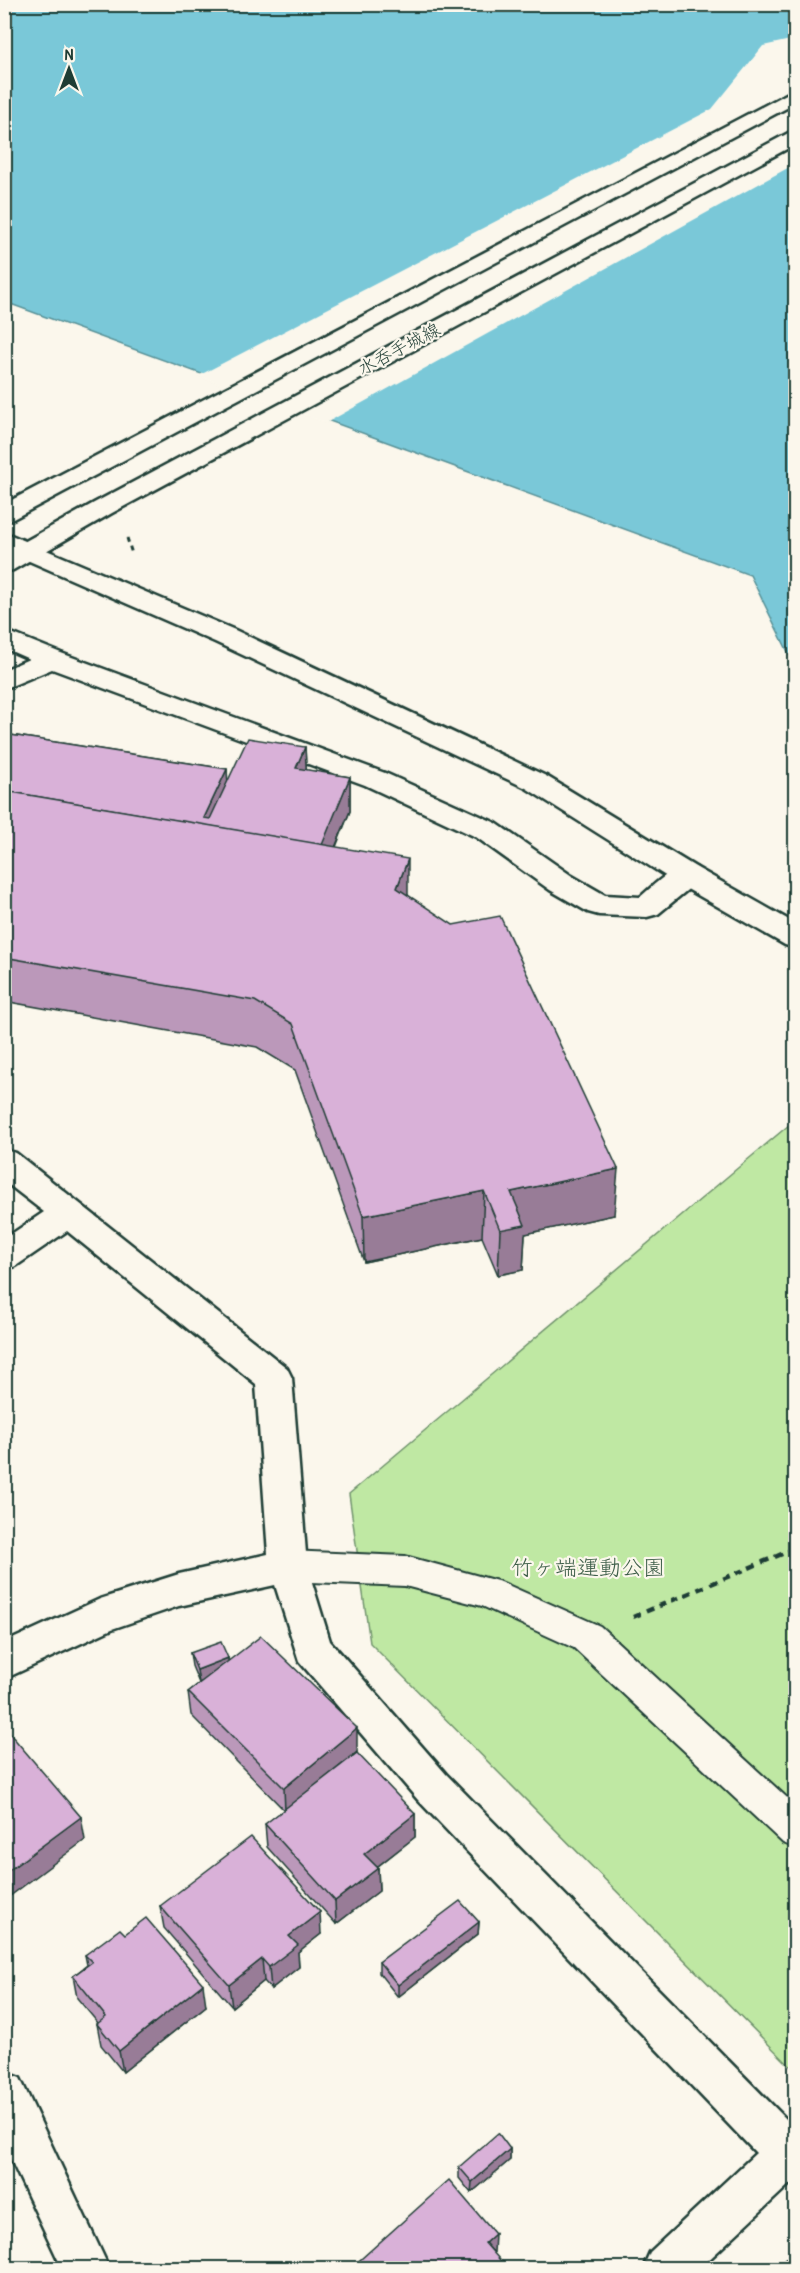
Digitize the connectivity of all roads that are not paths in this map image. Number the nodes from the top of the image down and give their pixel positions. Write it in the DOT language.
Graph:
graph roads {
  1 [pos="795,96"];
  2 [pos="795,135"];
  3 [pos="4,514"];
  4 [pos="17,545"];
  5 [pos="4,564"];
  6 [pos="4,638"];
  7 [pos="51,659"];
  8 [pos="4,681"];
  9 [pos="686,875"];
  10 [pos="795,938"];
  11 [pos="4,1162"];
  12 [pos="68,1212"];
  13 [pos="4,1257"];
  14 [pos="288,1566"];
  15 [pos="4,1662"];
  16 [pos="795,1831"];
  17 [pos="4,2094"];
  18 [pos="792,2159"];
  19 [pos="86,2268"];
  20 [pos="666,2268"];
  1 -- 3 [label="street, 水呑手城線"];
  2 -- 4 [label="street, 水呑手城線"];
  4 -- 5 [label="street, 水呑手城線"];
  4 -- 9 [label="street"];
  6 -- 7 [label="street"];
  7 -- 8 [label="street"];
  7 -- 9 [label="street"];
  9 -- 10 [label="street"];
  11 -- 12 [label="street"];
  12 -- 13 [label="street"];
  12 -- 14 [label="street"];
  14 -- 15 [label="street"];
  14 -- 16 [label="lane"];
  14 -- 18 [label="street"];
  17 -- 19 [label="street"];
  18 -- 20 [label="street"];
}
